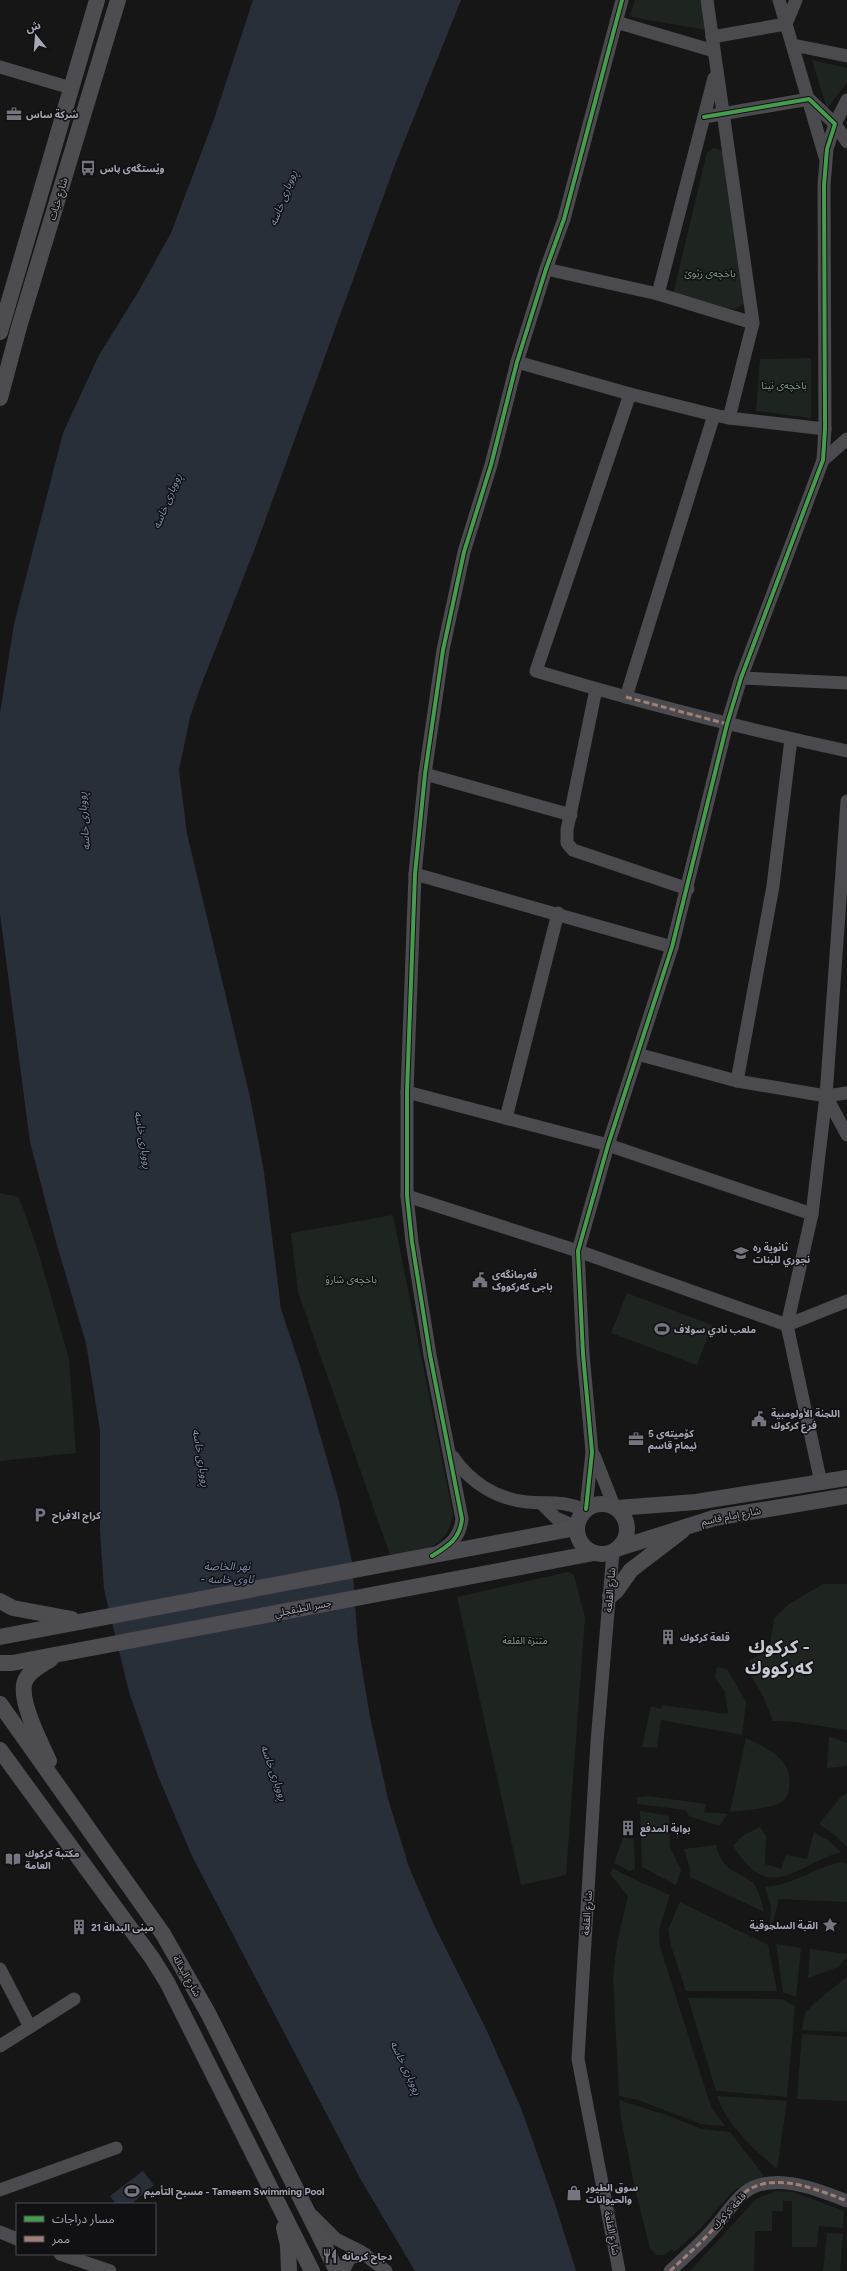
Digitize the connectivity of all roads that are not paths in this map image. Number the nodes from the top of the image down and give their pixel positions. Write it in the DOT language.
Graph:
graph roads {
  1 [pos="97,0"];
  2 [pos="118,0"];
  3 [pos="622,0"];
  4 [pos="707,0"];
  5 [pos="779,0"];
  6 [pos="796,0"];
  7 [pos="616,22"];
  8 [pos="786,24"];
  9 [pos="712,37"];
  10 [pos="793,45"];
  11 [pos="714,51"];
  12 [pos="847,56"];
  13 [pos="0,68"];
  14 [pos="716,71"];
  15 [pos="71,88"];
  16 [pos="809,99"];
  17 [pos="847,102"];
  18 [pos="722,114"];
  19 [pos="704,117"];
  20 [pos="835,124"];
  21 [pos="847,142"];
  22 [pos="826,161"];
  23 [pos="546,269"];
  24 [pos="658,294"];
  25 [pos="753,323"];
  26 [pos="0,332"];
  27 [pos="517,362"];
  28 [pos="630,394"];
  29 [pos="0,398"];
  30 [pos="714,415"];
  31 [pos="729,418"];
  32 [pos="825,429"];
  33 [pos="847,439"];
  34 [pos="823,460"];
  35 [pos="741,678"];
  36 [pos="847,683"];
  37 [pos="596,689"];
  38 [pos="626,697"];
  39 [pos="727,724"];
  40 [pos="791,739"];
  41 [pos="847,751"];
  42 [pos="425,774"];
  43 [pos="847,801"];
  44 [pos="571,815"];
  45 [pos="415,874"];
  46 [pos="688,889"];
  47 [pos="558,913"];
  48 [pos="842,940"];
  49 [pos="672,947"];
  50 [pos="637,1054"];
  51 [pos="737,1081"];
  52 [pos="407,1092"];
  53 [pos="847,1093"];
  54 [pos="826,1096"];
  55 [pos="506,1118"];
  56 [pos="847,1135"];
  57 [pos="608,1145"];
  58 [pos="407,1196"];
  59 [pos="812,1214"];
  60 [pos="578,1250"];
  61 [pos="847,1302"];
  62 [pos="787,1324"];
  63 [pos="592,1452"];
  64 [pos="450,1454"];
  65 [pos="847,1478"];
  66 [pos="821,1483"];
  67 [pos="847,1496"];
  68 [pos="541,1503"];
  69 [pos="615,1507"];
  70 [pos="585,1509"];
  71 [pos="689,1525"];
  72 [pos="576,1528"];
  73 [pos="616,1550"];
  74 [pos="594,1553"];
  75 [pos="432,1556"];
  76 [pos="610,1596"];
  77 [pos="0,1601"];
  78 [pos="87,1620"];
  79 [pos="2,1636"];
  80 [pos="58,1655"];
  81 [pos="6,1663"];
  82 [pos="0,1704"];
  83 [pos="0,1750"];
  84 [pos="61,1788"];
  85 [pos="0,1969"];
  86 [pos="74,1999"];
  87 [pos="30,2027"];
  88 [pos="0,2046"];
  89 [pos="116,2148"];
  90 [pos="0,2190"];
  91 [pos="276,2202"];
  92 [pos="847,2202"];
  93 [pos="303,2205"];
  94 [pos="0,2232"];
  95 [pos="16,2239"];
  96 [pos="365,2254"];
  97 [pos="63,2255"];
  98 [pos="110,2271"];
  99 [pos="289,2271"];
  100 [pos="312,2271"];
  101 [pos="337,2271"];
  102 [pos="343,2271"];
  103 [pos="386,2271"];
  104 [pos="620,2271"];
  105 [pos="670,2271"];
  1 -- 15 [label="main road, شارع خبات"];
  2 -- 29 [label="main road, شارع خبات"];
  3 -- 7 [label="street"];
  4 -- 9 [label="street"];
  5 -- 8 [label="street"];
  6 -- 8 [label="street"];
  7 -- 11 [label="street"];
  7 -- 23 [label="street"];
  8 -- 9 [label="street"];
  8 -- 10 [label="street"];
  9 -- 11 [label="street"];
  10 -- 12 [label="street"];
  10 -- 16 [label="street"];
  11 -- 14 [label="street"];
  13 -- 15 [label="street"];
  14 -- 18 [label="street"];
  14 -- 19 [label="street"];
  15 -- 26 [label="main road, شارع خبات"];
  16 -- 18 [label="street"];
  16 -- 20 [label="street"];
  16 -- 22 [label="street"];
  17 -- 20 [label="street"];
  18 -- 19 [label="street"];
  18 -- 25 [label="street"];
  19 -- 24 [label="street"];
  20 -- 21 [label="street"];
  20 -- 22 [label="street"];
  22 -- 32 [label="street"];
  23 -- 24 [label="street"];
  23 -- 27 [label="street"];
  24 -- 25 [label="street"];
  25 -- 31 [label="street"];
  27 -- 28 [label="street"];
  27 -- 42 [label="street"];
  28 -- 30 [label="street"];
  28 -- 37 [label="street"];
  30 -- 31 [label="street"];
  30 -- 38 [label="street"];
  31 -- 32 [label="street"];
  32 -- 34 [label="street"];
  33 -- 34 [label="street"];
  34 -- 35 [label="street"];
  35 -- 36 [label="street"];
  35 -- 39 [label="street"];
  37 -- 38 [label="street"];
  37 -- 44 [label="street"];
  38 -- 39 [label="street"];
  39 -- 40 [label="street"];
  39 -- 46 [label="street"];
  40 -- 41 [label="street"];
  40 -- 51 [label="street"];
  42 -- 44 [label="street"];
  42 -- 45 [label="street"];
  43 -- 48 [label="street"];
  44 -- 46 [label="street"];
  45 -- 47 [label="street"];
  45 -- 52 [label="street"];
  46 -- 49 [label="street"];
  47 -- 49 [label="street"];
  47 -- 55 [label="street"];
  48 -- 54 [label="street"];
  49 -- 50 [label="street"];
  50 -- 51 [label="street"];
  50 -- 57 [label="street"];
  51 -- 54 [label="street"];
  52 -- 55 [label="street"];
  52 -- 58 [label="street"];
  53 -- 54 [label="street"];
  54 -- 56 [label="street"];
  54 -- 59 [label="street"];
  55 -- 57 [label="street"];
  57 -- 59 [label="street"];
  57 -- 60 [label="street"];
  58 -- 60 [label="street"];
  58 -- 64 [label="street"];
  59 -- 62 [label="street"];
  60 -- 62 [label="street"];
  60 -- 63 [label="street"];
  61 -- 62 [label="street"];
  62 -- 66 [label="street"];
  63 -- 69 [label="street"];
  63 -- 70 [label="street"];
  64 -- 68 [label="street"];
  64 -- 75 [label="street"];
  65 -- 66 [label="main road, شارع إمام قاسم"];
  66 -- 69 [label="main road, شارع إمام قاسم"];
  67 -- 71 [label="main road, شارع إمام قاسم"];
  68 -- 70 [label="street"];
  68 -- 72 [label="street"];
  69 -- 70 [label="main road"];
  69 -- 73 [label="main road"];
  70 -- 72 [label="main road"];
  71 -- 73 [label="main road, شارع إمام قاسم"];
  71 -- 76 [label="main road"];
  72 -- 74 [label="main road"];
  72 -- 75 [label="main road"];
  73 -- 74 [label="main road"];
  73 -- 76 [label="street, شارع القلعة"];
  74 -- 80 [label="main road, جسر الطبقجلي"];
  75 -- 78 [label="main road"];
  76 -- 104 [label="street, شارع القلعة"];
  77 -- 78 [label="main road"];
  78 -- 79 [label="main road"];
  80 -- 81 [label="main road, جسر الطبقجلي"];
  80 -- 84 [label="main road"];
  82 -- 84 [label="main road, شارع البدالة"];
  83 -- 91 [label="main road, شارع البدالة"];
  84 -- 93 [label="main road, شارع البدالة"];
  85 -- 87 [label="street"];
  86 -- 87 [label="street"];
  87 -- 88 [label="street"];
  89 -- 90 [label="street"];
  91 -- 99 [label="main road"];
  91 -- 100 [label="main road, شارع البدالة"];
  92 -- 105 [label="street, قلعة كركوك"];
  93 -- 96 [label="street"];
  93 -- 101 [label="main road, شارع البدالة"];
  94 -- 95 [label="street"];
  96 -- 102 [label="street"];
  96 -- 103 [label="street"];
  97 -- 98 [label="street"];
}
